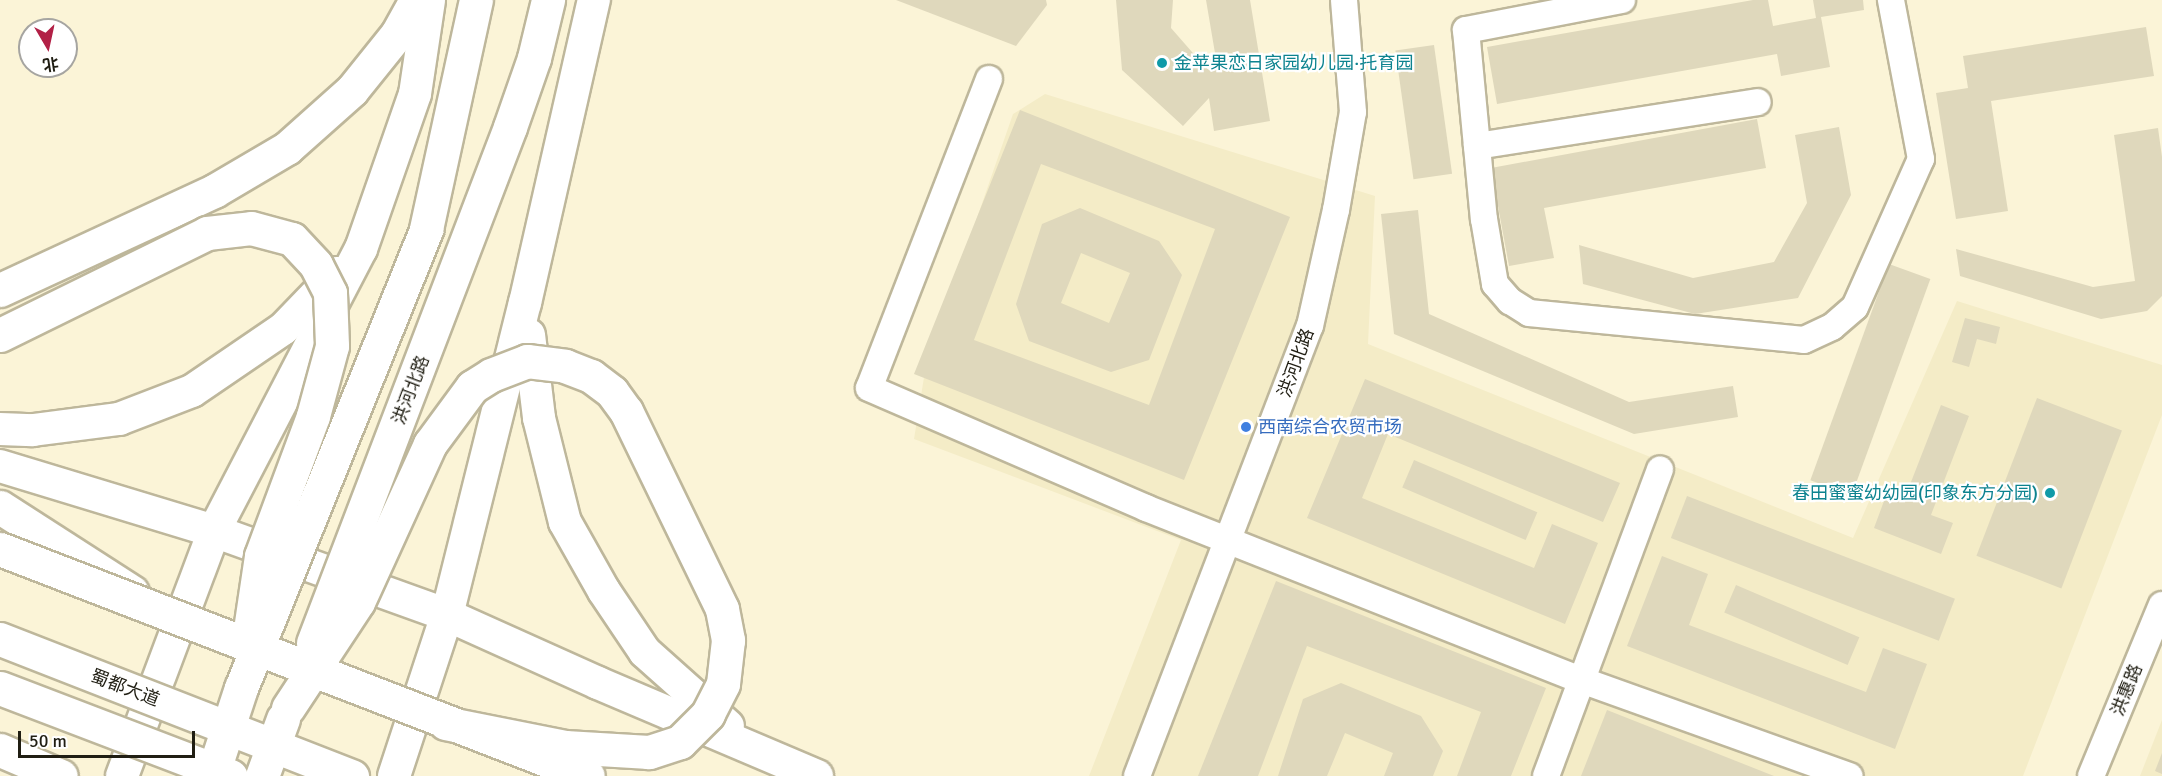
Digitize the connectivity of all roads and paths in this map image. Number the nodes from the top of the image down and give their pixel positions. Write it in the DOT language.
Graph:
graph roads {
  1 [pos="416,0"];
  2 [pos="429,0"];
  3 [pos="476,0"];
  4 [pos="548,0"];
  5 [pos="594,0"];
  6 [pos="1344,0"];
  7 [pos="1622,0"];
  8 [pos="1891,0"];
  9 [pos="989,79"];
  10 [pos="1758,102"];
  11 [pos="1477,146"];
  12 [pos="361,249"];
  13 [pos="0,290"];
  14 [pos="525,303"];
  15 [pos="0,335"];
  16 [pos="0,429"];
  17 [pos="0,466"];
  18 [pos="1660,470"];
  19 [pos="0,507"];
  20 [pos="214,531"];
  21 [pos="1229,541"];
  22 [pos="0,549"];
  23 [pos="2162,605"];
  24 [pos="447,615"];
  25 [pos="171,617"];
  26 [pos="0,639"];
  27 [pos="1584,681"];
  28 [pos="0,688"];
  29 [pos="241,688"];
  30 [pos="288,708"];
  31 [pos="445,723"];
  32 [pos="0,750"];
  33 [pos="756,750"];
  34 [pos="61,776"];
  35 [pos="122,776"];
  36 [pos="212,776"];
  37 [pos="231,776"];
  38 [pos="262,776"];
  39 [pos="352,776"];
  40 [pos="394,776"];
  41 [pos="588,776"];
  42 [pos="817,776"];
  43 [pos="1137,776"];
  44 [pos="1546,776"];
  45 [pos="1849,776"];
  46 [pos="2091,776"];
  1 -- 13 [label="main road"];
  2 -- 12 [label="street"];
  3 -- 29 [label="main road, bridge"];
  4 -- 30 [label="main road, 洪河北路, bridge"];
  5 -- 14 [label="street"];
  6 -- 21 [label="street, 洪河北路"];
  7 -- 11 [label="street"];
  8 -- 11 [label="street"];
  9 -- 21 [label="street"];
  10 -- 11 [label="street"];
  12 -- 16 [label="street"];
  12 -- 20 [label="street"];
  14 -- 24 [label="street"];
  14 -- 33 [label="street"];
  15 -- 29 [label="main road, bridge"];
  17 -- 20 [label="street"];
  18 -- 27 [label="street"];
  19 -- 25 [label="main road, bridge"];
  20 -- 24 [label="street"];
  20 -- 35 [label="street"];
  21 -- 27 [label="street"];
  21 -- 43 [label="street, 洪河北路"];
  22 -- 25 [label="main road, bridge"];
  23 -- 46 [label="street, 洪惠路"];
  24 -- 33 [label="street"];
  24 -- 40 [label="street"];
  25 -- 31 [label="main road, bridge"];
  26 -- 39 [label="main road, 蜀都大道, bridge"];
  27 -- 44 [label="street"];
  27 -- 45 [label="street"];
  28 -- 37 [label="main road, bridge"];
  29 -- 36 [label="main road, bridge"];
  30 -- 31 [label="main road, bridge"];
  30 -- 38 [label="main road, 洪河北路, bridge"];
  31 -- 41 [label="main road, bridge"];
  32 -- 34 [label="main road"];
  33 -- 42 [label="street"];
}
